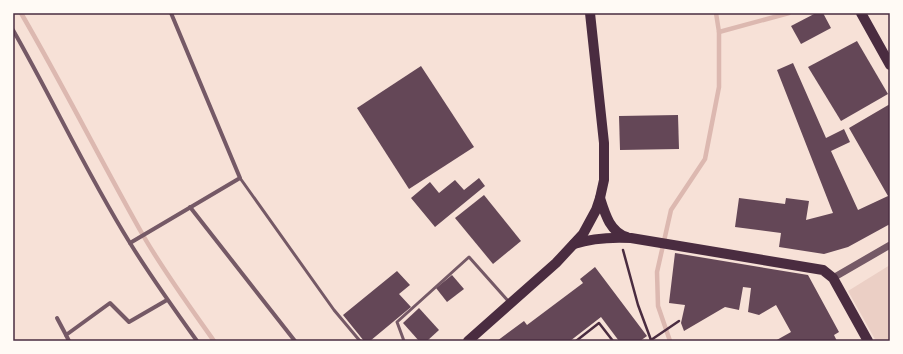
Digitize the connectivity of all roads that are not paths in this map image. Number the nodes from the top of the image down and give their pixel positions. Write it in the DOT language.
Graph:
graph roads {
  1 [pos="171,13"];
  2 [pos="590,13"];
  3 [pos="861,13"];
  4 [pos="13,30"];
  5 [pos="890,65"];
  6 [pos="240,178"];
  7 [pos="600,198"];
  8 [pos="190,207"];
  9 [pos="631,238"];
  10 [pos="130,243"];
  11 [pos="574,244"];
  12 [pos="890,245"];
  13 [pos="833,278"];
  14 [pos="167,300"];
  15 [pos="511,303"];
  16 [pos="57,318"];
  17 [pos="66,335"];
  18 [pos="69,341"];
  19 [pos="198,341"];
  20 [pos="295,341"];
  21 [pos="360,341"];
  22 [pos="404,341"];
  23 [pos="468,341"];
  24 [pos="868,341"];
  1 -- 6 [label="street"];
  2 -- 7 [label="main road"];
  3 -- 5 [label="main road"];
  4 -- 10 [label="street"];
  6 -- 8 [label="street"];
  6 -- 21 [label="lane"];
  7 -- 9 [label="main road"];
  7 -- 11 [label="main road"];
  8 -- 10 [label="street"];
  8 -- 20 [label="street"];
  9 -- 11 [label="main road"];
  9 -- 13 [label="main road"];
  10 -- 14 [label="street"];
  11 -- 15 [label="main road"];
  12 -- 13 [label="street"];
  13 -- 24 [label="main road"];
  14 -- 17 [label="street"];
  14 -- 19 [label="street"];
  15 -- 22 [label="lane"];
  15 -- 23 [label="main road"];
  16 -- 17 [label="street"];
  17 -- 18 [label="street"];
}
